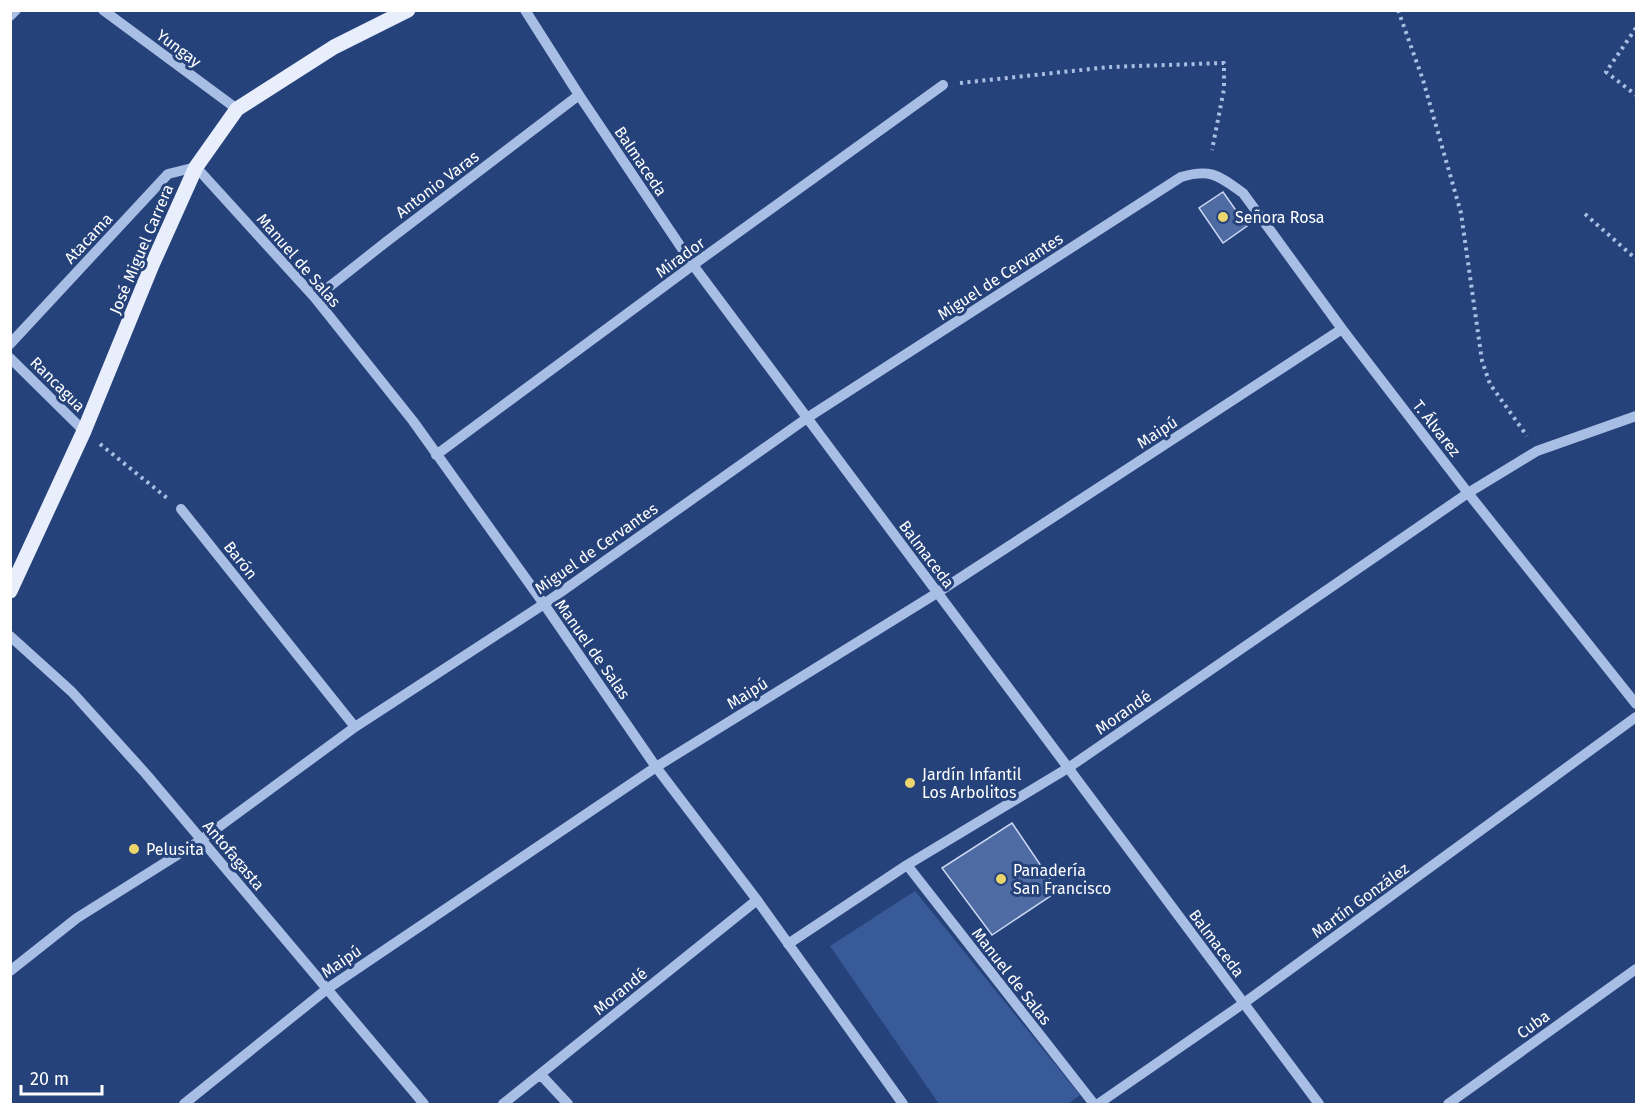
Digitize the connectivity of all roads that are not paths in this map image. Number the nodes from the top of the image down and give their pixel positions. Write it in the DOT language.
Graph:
graph roads {
  1 [pos="16,10"];
  2 [pos="103,10"];
  3 [pos="408,10"];
  4 [pos="525,10"];
  5 [pos="10,16"];
  6 [pos="943,85"];
  7 [pos="579,95"];
  8 [pos="237,109"];
  9 [pos="196,167"];
  10 [pos="1211,173"];
  11 [pos="693,266"];
  12 [pos="315,298"];
  13 [pos="1342,329"];
  14 [pos="10,344"];
  15 [pos="10,358"];
  16 [pos="1636,416"];
  17 [pos="807,418"];
  18 [pos="84,431"];
  19 [pos="436,455"];
  20 [pos="1468,493"];
  21 [pos="181,509"];
  22 [pos="10,591"];
  23 [pos="937,593"];
  24 [pos="544,604"];
  25 [pos="10,636"];
  26 [pos="1636,704"];
  27 [pos="1636,717"];
  28 [pos="355,727"];
  29 [pos="656,767"];
  30 [pos="1068,768"];
  31 [pos="201,840"];
  32 [pos="907,865"];
  33 [pos="757,900"];
  34 [pos="788,944"];
  35 [pos="1636,969"];
  36 [pos="10,971"];
  37 [pos="327,989"];
  38 [pos="1244,1003"];
  39 [pos="541,1075"];
  40 [pos="184,1104"];
  41 [pos="424,1104"];
  42 [pos="503,1104"];
  43 [pos="568,1104"];
  44 [pos="903,1104"];
  45 [pos="1096,1104"];
  46 [pos="1319,1104"];
  47 [pos="1448,1104"];
  1 -- 5 [label="street"];
  2 -- 8 [label="street, Yungay"];
  3 -- 8 [label="main road, José Miguel Carrera"];
  4 -- 7 [label="street, Balmaceda"];
  6 -- 11 [label="street, Mirador"];
  7 -- 11 [label="street, Balmaceda"];
  7 -- 12 [label="street, Antonio Varas"];
  8 -- 9 [label="main road, José Miguel Carrera"];
  9 -- 12 [label="street, Manuel de Salas"];
  9 -- 14 [label="street, Atacama"];
  9 -- 18 [label="main road, José Miguel Carrera"];
  10 -- 13 [label="street, T. Álvarez"];
  10 -- 17 [label="street, Miguel de Cervantes"];
  11 -- 17 [label="street, Balmaceda"];
  11 -- 19 [label="street, Mirador"];
  12 -- 19 [label="street, Manuel de Salas"];
  13 -- 20 [label="street, T. Álvarez"];
  13 -- 23 [label="street, Maipú"];
  15 -- 18 [label="street, Rancagua"];
  16 -- 20 [label="street, Morandé"];
  17 -- 23 [label="street, Balmaceda"];
  17 -- 24 [label="street, Miguel de Cervantes"];
  18 -- 22 [label="main road, José Miguel Carrera"];
  19 -- 24 [label="street, Manuel de Salas"];
  20 -- 26 [label="street, T. Álvarez"];
  20 -- 30 [label="street, Morandé"];
  21 -- 28 [label="street, Barón"];
  23 -- 29 [label="street, Maipú"];
  23 -- 30 [label="street, Balmaceda"];
  24 -- 28 [label="street, Miguel de Cervantes"];
  24 -- 29 [label="street, Manuel de Salas"];
  25 -- 31 [label="street, Antofagasta"];
  27 -- 38 [label="street, Martín González"];
  28 -- 31 [label="street, Miguel de Cervantes"];
  29 -- 33 [label="street, Manuel de Salas"];
  29 -- 37 [label="street, Maipú"];
  30 -- 32 [label="street, Morandé"];
  30 -- 38 [label="street, Balmaceda"];
  31 -- 36 [label="street, Miguel de Cervantes"];
  31 -- 37 [label="street, Antofagasta"];
  32 -- 34 [label="street, Morandé"];
  32 -- 45 [label="street, Manuel de Salas"];
  33 -- 34 [label="street, Manuel de Salas"];
  33 -- 39 [label="street, Morandé"];
  34 -- 44 [label="street, Manuel de Salas"];
  35 -- 47 [label="street, Cuba"];
  37 -- 40 [label="street, Maipú"];
  37 -- 41 [label="street, Antofagasta"];
  38 -- 45 [label="street, Martín González"];
  38 -- 46 [label="street, Balmaceda"];
  39 -- 42 [label="street, Morandé"];
  39 -- 43 [label="street"];
}
